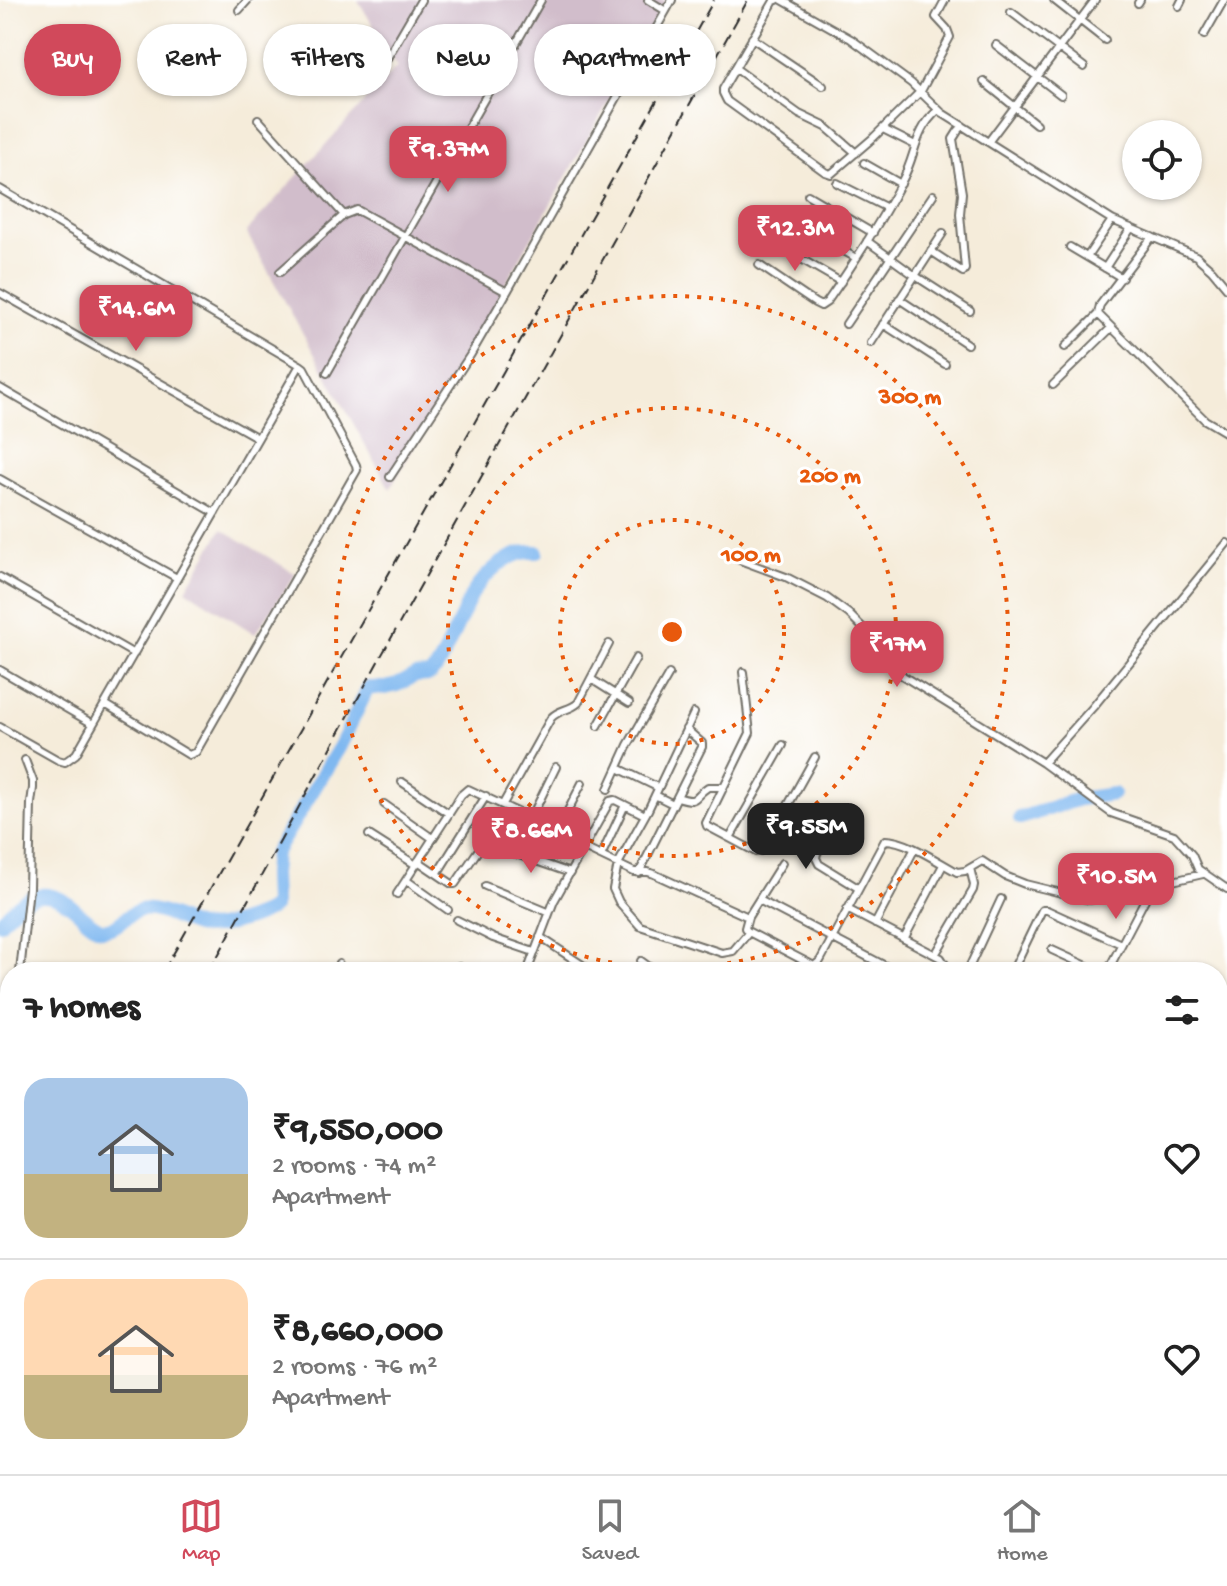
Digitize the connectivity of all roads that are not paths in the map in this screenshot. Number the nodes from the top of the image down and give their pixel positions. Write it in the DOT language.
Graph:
graph roads {
  1 [pos="248,0"];
  2 [pos="421,0"];
  3 [pos="541,0"];
  4 [pos="648,0"];
  5 [pos="672,0"];
  6 [pos="780,0"];
  7 [pos="945,0"];
  8 [pos="1054,0"];
  9 [pos="1095,0"];
  10 [pos="1224,0"];
  11 [pos="239,10"];
  12 [pos="666,11"];
  13 [pos="1011,12"];
  14 [pos="1080,20"];
  15 [pos="1204,35"];
  16 [pos="752,38"];
  17 [pos="1105,40"];
  18 [pos="996,45"];
  19 [pos="1058,49"];
  20 [pos="392,50"];
  21 [pos="1084,67"];
  22 [pos="735,68"];
  23 [pos="1038,76"];
  24 [pos="984,82"];
  25 [pos="823,86"];
  26 [pos="921,91"];
  27 [pos="1061,95"];
  28 [pos="1015,107"];
  29 [pos="938,110"];
  30 [pos="258,119"];
  31 [pos="1036,124"];
  32 [pos="963,126"];
  33 [pos="883,129"];
  34 [pos="989,141"];
  35 [pos="915,145"];
  36 [pos="856,153"];
  37 [pos="864,163"];
  38 [pos="837,183"];
  39 [pos="901,184"];
  40 [pos="0,189"];
  41 [pos="808,195"];
  42 [pos="933,195"];
  43 [pos="887,208"];
  44 [pos="344,215"];
  45 [pos="781,215"];
  46 [pos="1112,220"];
  47 [pos="1131,228"];
  48 [pos="873,233"];
  49 [pos="943,233"];
  50 [pos="406,237"];
  51 [pos="1152,237"];
  52 [pos="765,238"];
  53 [pos="867,241"];
  54 [pos="1070,247"];
  55 [pos="931,251"];
  56 [pos="1087,257"];
  57 [pos="856,258"];
  58 [pos="891,259"];
  59 [pos="759,265"];
  60 [pos="1105,268"];
  61 [pos="280,272"];
  62 [pos="914,275"];
  63 [pos="1122,278"];
  64 [pos="841,282"];
  65 [pos="1227,288"];
  66 [pos="507,292"];
  67 [pos="0,293"];
  68 [pos="899,299"];
  69 [pos="970,311"];
  70 [pos="1098,314"];
  71 [pos="846,324"];
  72 [pos="883,324"];
  73 [pos="1111,328"];
  74 [pos="871,343"];
  75 [pos="967,344"];
  76 [pos="1065,347"];
  77 [pos="945,364"];
  78 [pos="300,365"];
  79 [pos="327,373"];
  80 [pos="1053,385"];
  81 [pos="0,388"];
  82 [pos="1227,433"];
  83 [pos="258,438"];
  84 [pos="390,477"];
  85 [pos="0,479"];
  86 [pos="215,513"];
  87 [pos="1227,543"];
  88 [pos="729,556"];
  89 [pos="0,577"];
  90 [pos="177,578"];
  91 [pos="609,644"];
  92 [pos="134,654"];
  93 [pos="636,658"];
  94 [pos="0,670"];
  95 [pos="743,672"];
  96 [pos="669,674"];
  97 [pos="591,679"];
  98 [pos="616,695"];
  99 [pos="629,703"];
  100 [pos="105,704"];
  101 [pos="694,713"];
  102 [pos="93,724"];
  103 [pos="598,726"];
  104 [pos="0,727"];
  105 [pos="686,729"];
  106 [pos="783,745"];
  107 [pos="815,757"];
  108 [pos="25,760"];
  109 [pos="1043,763"];
  110 [pos="556,767"];
  111 [pos="618,768"];
  112 [pos="402,782"];
  113 [pos="582,783"];
  114 [pos="723,787"];
  115 [pos="608,789"];
  116 [pos="656,791"];
  117 [pos="486,796"];
  118 [pos="675,801"];
  119 [pos="384,804"];
  120 [pos="503,804"];
  121 [pos="625,805"];
  122 [pos="448,813"];
  123 [pos="645,815"];
  124 [pos="531,818"];
  125 [pos="558,830"];
  126 [pos="832,832"];
  127 [pos="369,835"];
  128 [pos="432,838"];
  129 [pos="730,838"];
  130 [pos="486,839"];
  131 [pos="585,846"];
  132 [pos="502,849"];
  133 [pos="914,850"];
  134 [pos="601,856"];
  135 [pos="417,863"];
  136 [pos="782,863"];
  137 [pos="618,864"];
  138 [pos="943,865"];
  139 [pos="970,868"];
  140 [pos="570,873"];
  141 [pos="639,873"];
  142 [pos="437,874"];
  143 [pos="1203,874"];
  144 [pos="406,880"];
  145 [pos="1153,884"];
  146 [pos="485,886"];
  147 [pos="858,888"];
  148 [pos="1227,889"];
  149 [pos="397,894"];
  150 [pos="1001,899"];
  151 [pos="759,900"];
  152 [pos="847,909"];
  153 [pos="448,910"];
  154 [pos="548,912"];
  155 [pos="748,917"];
  156 [pos="457,920"];
  157 [pos="875,924"];
  158 [pos="749,932"];
  159 [pos="540,937"];
  160 [pos="832,938"];
  161 [pos="904,939"];
  162 [pos="1121,944"];
  163 [pos="1052,950"];
  164 [pos="534,952"];
  165 [pos="935,955"];
  166 [pos="21,962"];
  167 [pos="530,962"];
  168 [pos="578,962"];
  169 [pos="806,962"];
  170 [pos="819,962"];
  171 [pos="878,962"];
  172 [pos="944,962"];
  173 [pos="972,962"];
  174 [pos="1017,962"];
  175 [pos="1078,962"];
  176 [pos="1112,962"];
  1 -- 11 [label="street"];
  2 -- 20 [label="street"];
  3 -- 50 [label="street"];
  4 -- 12 [label="street"];
  5 -- 12 [label="street"];
  6 -- 16 [label="street"];
  6 -- 26 [label="street"];
  7 -- 26 [label="street"];
  8 -- 14 [label="street"];
  9 -- 14 [label="street"];
  10 -- 15 [label="street"];
  12 -- 66 [label="street"];
  13 -- 19 [label="street"];
  14 -- 17 [label="street"];
  14 -- 19 [label="street"];
  16 -- 22 [label="street"];
  16 -- 25 [label="street"];
  18 -- 23 [label="street"];
  19 -- 21 [label="street"];
  19 -- 23 [label="street"];
  22 -- 36 [label="street"];
  22 -- 36 [label="street"];
  23 -- 27 [label="street"];
  23 -- 28 [label="street"];
  24 -- 28 [label="street"];
  26 -- 29 [label="street"];
  26 -- 33 [label="street"];
  28 -- 31 [label="street"];
  28 -- 34 [label="street"];
  29 -- 32 [label="street"];
  29 -- 35 [label="street"];
  30 -- 44 [label="street"];
  32 -- 34 [label="street"];
  32 -- 55 [label="street"];
  33 -- 35 [label="street"];
  33 -- 36 [label="street"];
  34 -- 46 [label="street"];
  35 -- 39 [label="street"];
  37 -- 39 [label="street"];
  38 -- 43 [label="street"];
  39 -- 43 [label="street"];
  40 -- 78 [label="street"];
  41 -- 48 [label="street"];
  42 -- 58 [label="street"];
  43 -- 48 [label="street"];
  44 -- 50 [label="street"];
  44 -- 61 [label="street"];
  45 -- 57 [label="street"];
  46 -- 47 [label="street"];
  46 -- 56 [label="street"];
  47 -- 51 [label="street"];
  47 -- 60 [label="street"];
  48 -- 53 [label="street"];
  49 -- 55 [label="street"];
  50 -- 66 [label="street"];
  50 -- 79 [label="street"];
  51 -- 63 [label="street"];
  51 -- 65 [label="street"];
  52 -- 64 [label="street"];
  53 -- 57 [label="street"];
  53 -- 58 [label="street"];
  54 -- 56 [label="street"];
  55 -- 62 [label="street"];
  56 -- 60 [label="street"];
  57 -- 64 [label="street"];
  58 -- 62 [label="street"];
  58 -- 71 [label="street"];
  59 -- 64 [label="street"];
  60 -- 63 [label="street"];
  62 -- 68 [label="street"];
  62 -- 69 [label="street"];
  63 -- 70 [label="street"];
  66 -- 84 [label="street"];
  67 -- 83 [label="street"];
  68 -- 72 [label="street"];
  68 -- 75 [label="street"];
  70 -- 73 [label="street"];
  70 -- 76 [label="street"];
  72 -- 74 [label="street"];
  72 -- 77 [label="street"];
  73 -- 80 [label="street"];
  73 -- 82 [label="street"];
  78 -- 83 [label="street"];
  78 -- 100 [label="street"];
  81 -- 86 [label="street"];
  83 -- 86 [label="street"];
  85 -- 90 [label="street"];
  86 -- 90 [label="street"];
  87 -- 109 [label="street"];
  88 -- 109 [label="street"];
  89 -- 92 [label="street"];
  90 -- 92 [label="street"];
  91 -- 97 [label="street"];
  92 -- 100 [label="street"];
  93 -- 98 [label="street"];
  94 -- 102 [label="street"];
  95 -- 114 [label="street"];
  96 -- 111 [label="street"];
  97 -- 98 [label="street"];
  97 -- 120 [label="street"];
  98 -- 99 [label="street"];
  98 -- 103 [label="street"];
  100 -- 102 [label="street"];
  101 -- 105 [label="street"];
  102 -- 104 [label="street"];
  105 -- 116 [label="street"];
  105 -- 118 [label="street"];
  106 -- 129 [label="street"];
  107 -- 129 [label="street"];
  108 -- 166 [label="street"];
  109 -- 143 [label="street"];
  110 -- 124 [label="street"];
  111 -- 115 [label="street"];
  111 -- 116 [label="street"];
  112 -- 122 [label="street"];
  113 -- 125 [label="street"];
  114 -- 118 [label="street"];
  114 -- 129 [label="street"];
  116 -- 118 [label="street"];
  116 -- 123 [label="street"];
  117 -- 120 [label="street"];
  117 -- 122 [label="street"];
  117 -- 142 [label="street"];
  118 -- 141 [label="street"];
  119 -- 128 [label="street"];
  120 -- 124 [label="street"];
  121 -- 123 [label="street"];
  121 -- 131 [label="street"];
  121 -- 134 [label="street"];
  122 -- 128 [label="street"];
  123 -- 137 [label="street"];
  124 -- 125 [label="street"];
  125 -- 131 [label="street"];
  126 -- 147 [label="street"];
  127 -- 135 [label="street"];
  128 -- 135 [label="street"];
  130 -- 142 [label="street"];
  131 -- 134 [label="street"];
  131 -- 140 [label="street"];
  132 -- 140 [label="street"];
  133 -- 138 [label="street"];
  133 -- 147 [label="street"];
  133 -- 157 [label="street"];
  134 -- 137 [label="street"];
  135 -- 142 [label="street"];
  135 -- 144 [label="street"];
  136 -- 151 [label="street"];
  137 -- 141 [label="street"];
  137 -- 158 [label="street"];
  138 -- 139 [label="street"];
  138 -- 161 [label="street"];
  139 -- 145 [label="street"];
  139 -- 165 [label="street"];
  140 -- 154 [label="street"];
  141 -- 155 [label="street"];
  143 -- 145 [label="street"];
  143 -- 148 [label="street"];
  144 -- 149 [label="street"];
  144 -- 153 [label="street"];
  145 -- 162 [label="street"];
  146 -- 154 [label="street"];
  147 -- 152 [label="street"];
  150 -- 173 [label="street"];
  151 -- 155 [label="street"];
  151 -- 160 [label="street"];
  152 -- 157 [label="street"];
  152 -- 160 [label="street"];
  154 -- 159 [label="street"];
  155 -- 158 [label="street"];
  156 -- 164 [label="street"];
  157 -- 161 [label="street"];
  158 -- 169 [label="street"];
  159 -- 164 [label="street"];
  159 -- 168 [label="street"];
  160 -- 170 [label="street"];
  160 -- 171 [label="street"];
  161 -- 165 [label="street"];
  162 -- 174 [label="street"];
  162 -- 176 [label="street"];
  163 -- 175 [label="street"];
  164 -- 167 [label="street"];
  165 -- 172 [label="street"];
}
